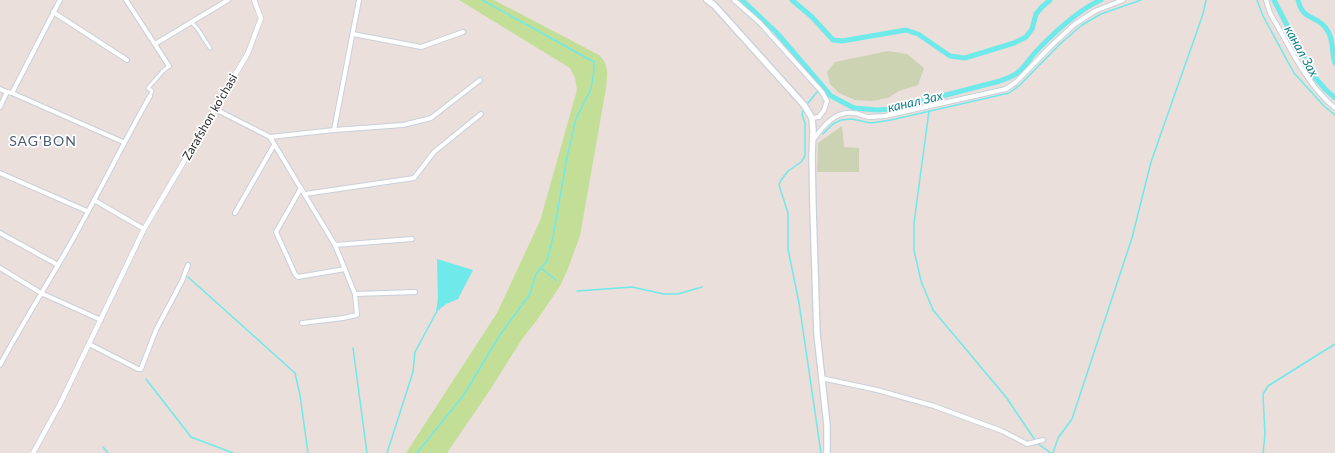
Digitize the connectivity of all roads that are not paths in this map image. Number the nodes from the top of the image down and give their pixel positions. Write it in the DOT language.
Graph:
graph roads {
  1 [pos="60,0"];
  2 [pos="126,0"];
  3 [pos="228,0"];
  4 [pos="254,0"];
  5 [pos="359,0"];
  6 [pos="707,0"];
  7 [pos="734,0"];
  8 [pos="1123,0"];
  9 [pos="1266,0"];
  10 [pos="54,12"];
  11 [pos="192,22"];
  12 [pos="463,32"];
  13 [pos="353,34"];
  14 [pos="155,44"];
  15 [pos="210,48"];
  16 [pos="127,60"];
  17 [pos="169,66"];
  18 [pos="480,80"];
  19 [pos="0,89"];
  20 [pos="10,93"];
  21 [pos="150,96"];
  22 [pos="0,107"];
  23 [pos="1335,108"];
  24 [pos="215,109"];
  25 [pos="481,114"];
  26 [pos="819,117"];
  27 [pos="812,118"];
  28 [pos="822,127"];
  29 [pos="334,130"];
  30 [pos="270,137"];
  31 [pos="813,140"];
  32 [pos="124,142"];
  33 [pos="274,145"];
  34 [pos="0,173"];
  35 [pos="301,188"];
  36 [pos="305,194"];
  37 [pos="94,200"];
  38 [pos="87,211"];
  39 [pos="235,213"];
  40 [pos="144,230"];
  41 [pos="0,233"];
  42 [pos="412,239"];
  43 [pos="335,245"];
  44 [pos="58,265"];
  45 [pos="188,265"];
  46 [pos="0,268"];
  47 [pos="345,270"];
  48 [pos="415,292"];
  49 [pos="40,293"];
  50 [pos="355,294"];
  51 [pos="101,320"];
  52 [pos="302,323"];
  53 [pos="89,344"];
  54 [pos="1,359"];
  55 [pos="0,365"];
  56 [pos="821,378"];
  57 [pos="1043,440"];
  58 [pos="33,453"];
  59 [pos="827,453"];
  1 -- 10 [label="street"];
  2 -- 14 [label="street"];
  3 -- 11 [label="street"];
  4 -- 24 [label="street, Zarafshon ko'chasi"];
  5 -- 13 [label="street"];
  6 -- 27 [label="main road"];
  7 -- 26 [label="street"];
  8 -- 28 [label="street"];
  9 -- 23 [label="street"];
  10 -- 16 [label="street"];
  10 -- 20 [label="street"];
  11 -- 14 [label="street"];
  11 -- 15 [label="street"];
  12 -- 13 [label="street"];
  13 -- 29 [label="street"];
  14 -- 17 [label="street"];
  17 -- 21 [label="street"];
  18 -- 29 [label="street"];
  19 -- 20 [label="street"];
  20 -- 22 [label="street"];
  20 -- 32 [label="street"];
  21 -- 32 [label="street"];
  24 -- 30 [label="street"];
  24 -- 40 [label="street, Zarafshon ko'chasi"];
  25 -- 36 [label="street"];
  26 -- 27 [label="street"];
  26 -- 28 [label="street"];
  27 -- 31 [label="main road"];
  28 -- 31 [label="street"];
  29 -- 30 [label="street"];
  30 -- 33 [label="street"];
  31 -- 56 [label="main road"];
  32 -- 37 [label="street"];
  33 -- 35 [label="street"];
  33 -- 39 [label="street"];
  34 -- 38 [label="street"];
  35 -- 36 [label="street"];
  35 -- 47 [label="street"];
  36 -- 43 [label="street"];
  37 -- 38 [label="street"];
  37 -- 40 [label="street"];
  38 -- 44 [label="street"];
  40 -- 51 [label="street, Zarafshon ko'chasi"];
  41 -- 44 [label="street"];
  42 -- 43 [label="street"];
  43 -- 47 [label="street"];
  44 -- 49 [label="street"];
  45 -- 53 [label="street"];
  46 -- 49 [label="street"];
  47 -- 50 [label="street"];
  48 -- 50 [label="street"];
  49 -- 51 [label="street"];
  49 -- 54 [label="street"];
  50 -- 52 [label="street"];
  51 -- 53 [label="street, Zarafshon ko'chasi"];
  53 -- 58 [label="street, Zarafshon ko'chasi"];
  54 -- 55 [label="street"];
  56 -- 57 [label="street"];
  56 -- 59 [label="main road"];
}
